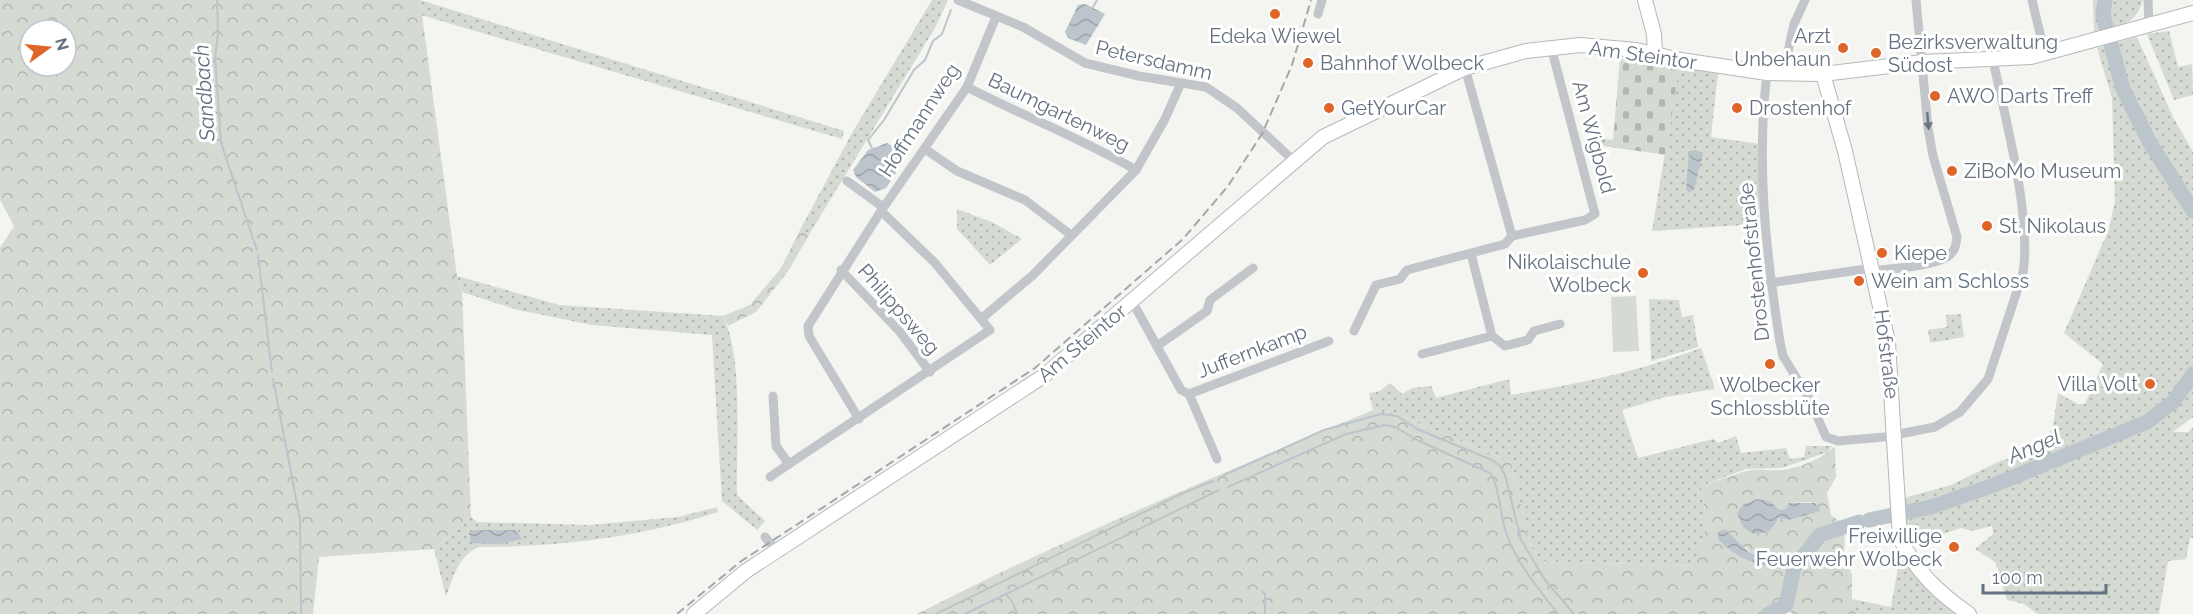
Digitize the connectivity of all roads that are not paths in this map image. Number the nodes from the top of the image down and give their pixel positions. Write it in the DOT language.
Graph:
graph roads {
  1 [pos="958,0"];
  2 [pos="1322,0"];
  3 [pos="1644,0"];
  4 [pos="1805,0"];
  5 [pos="1916,0"];
  6 [pos="2032,0"];
  7 [pos="2148,0"];
  8 [pos="2193,13"];
  9 [pos="1318,14"];
  10 [pos="996,17"];
  11 [pos="2149,25"];
  12 [pos="1551,47"];
  13 [pos="1655,54"];
  14 [pos="2045,54"];
  15 [pos="1993,60"];
  16 [pos="1923,62"];
  17 [pos="1465,68"];
  18 [pos="1767,73"];
  19 [pos="1823,74"];
  20 [pos="1783,75"];
  21 [pos="1181,83"];
  22 [pos="967,87"];
  23 [pos="925,149"];
  24 [pos="1294,161"];
  25 [pos="1136,170"];
  26 [pos="847,181"];
  27 [pos="882,209"];
  28 [pos="1071,235"];
  29 [pos="1512,236"];
  30 [pos="1471,254"];
  31 [pos="1253,268"];
  32 [pos="1873,269"];
  33 [pos="842,270"];
  34 [pos="1770,283"];
  35 [pos="1132,301"];
  36 [pos="981,319"];
  37 [pos="1560,324"];
  38 [pos="1354,331"];
  39 [pos="1492,336"];
  40 [pos="1329,341"];
  41 [pos="1157,346"];
  42 [pos="1422,354"];
  43 [pos="930,372"];
  44 [pos="1189,394"];
  45 [pos="773,396"];
  46 [pos="859,419"];
  47 [pos="1895,435"];
  48 [pos="1217,459"];
  49 [pos="789,464"];
  50 [pos="770,477"];
  51 [pos="765,537"];
  52 [pos="777,551"];
  53 [pos="694,614"];
  54 [pos="1969,614"];
  1 -- 10 [label="street, Petersdamm"];
  2 -- 9 [label="street"];
  3 -- 13 [label="street"];
  4 -- 20 [label="street"];
  5 -- 16 [label="street"];
  6 -- 14 [label="street"];
  7 -- 11 [label="street"];
  8 -- 11 [label="street, Am Steintor"];
  10 -- 21 [label="street, Petersdamm"];
  10 -- 22 [label="street, Hoffmannweg"];
  11 -- 14 [label="street, Am Steintor"];
  12 -- 13 [label="street, Am Steintor"];
  12 -- 17 [label="street, Am Steintor"];
  12 -- 29 [label="street, Am Wigbold"];
  13 -- 18 [label="street, Am Steintor"];
  14 -- 15 [label="street, Am Steintor"];
  15 -- 16 [label="street, Am Steintor"];
  15 -- 47 [label="street"];
  16 -- 19 [label="street, Am Steintor"];
  16 -- 32 [label="street, one-way"];
  17 -- 24 [label="street, Am Steintor"];
  17 -- 29 [label="street"];
  18 -- 20 [label="street, Am Steintor"];
  18 -- 34 [label="street, Drostenhofstraße"];
  19 -- 20 [label="street, Am Steintor"];
  19 -- 32 [label="street, Hofstraße"];
  21 -- 24 [label="street, Petersdamm"];
  21 -- 25 [label="street"];
  22 -- 23 [label="street, Hoffmannweg"];
  22 -- 25 [label="street, Baumgartenweg"];
  23 -- 27 [label="street, Hoffmannweg"];
  23 -- 28 [label="street"];
  24 -- 35 [label="street, Am Steintor"];
  25 -- 28 [label="street"];
  26 -- 27 [label="street, Hoffmannweg"];
  27 -- 33 [label="street, Hoffmannweg"];
  27 -- 36 [label="street"];
  28 -- 36 [label="street"];
  29 -- 30 [label="street, Am Wigbold"];
  30 -- 38 [label="street, Am Wigbold"];
  30 -- 39 [label="street"];
  31 -- 41 [label="street"];
  32 -- 34 [label="street"];
  32 -- 47 [label="street, Hofstraße"];
  33 -- 43 [label="street, Philippsweg"];
  33 -- 46 [label="street, Hoffmannweg"];
  34 -- 47 [label="street, Drostenhofstraße"];
  35 -- 41 [label="street, Juffernkamp"];
  35 -- 52 [label="street, Am Steintor"];
  36 -- 43 [label="street"];
  37 -- 39 [label="street"];
  39 -- 42 [label="street"];
  40 -- 44 [label="street, Juffernkamp"];
  41 -- 44 [label="street, Juffernkamp"];
  43 -- 46 [label="street"];
  44 -- 48 [label="street, Juffernkamp"];
  45 -- 49 [label="street"];
  46 -- 49 [label="street"];
  47 -- 54 [label="street, Hofstraße"];
  49 -- 50 [label="street"];
  51 -- 52 [label="street"];
  52 -- 53 [label="street, Am Steintor"];
}
